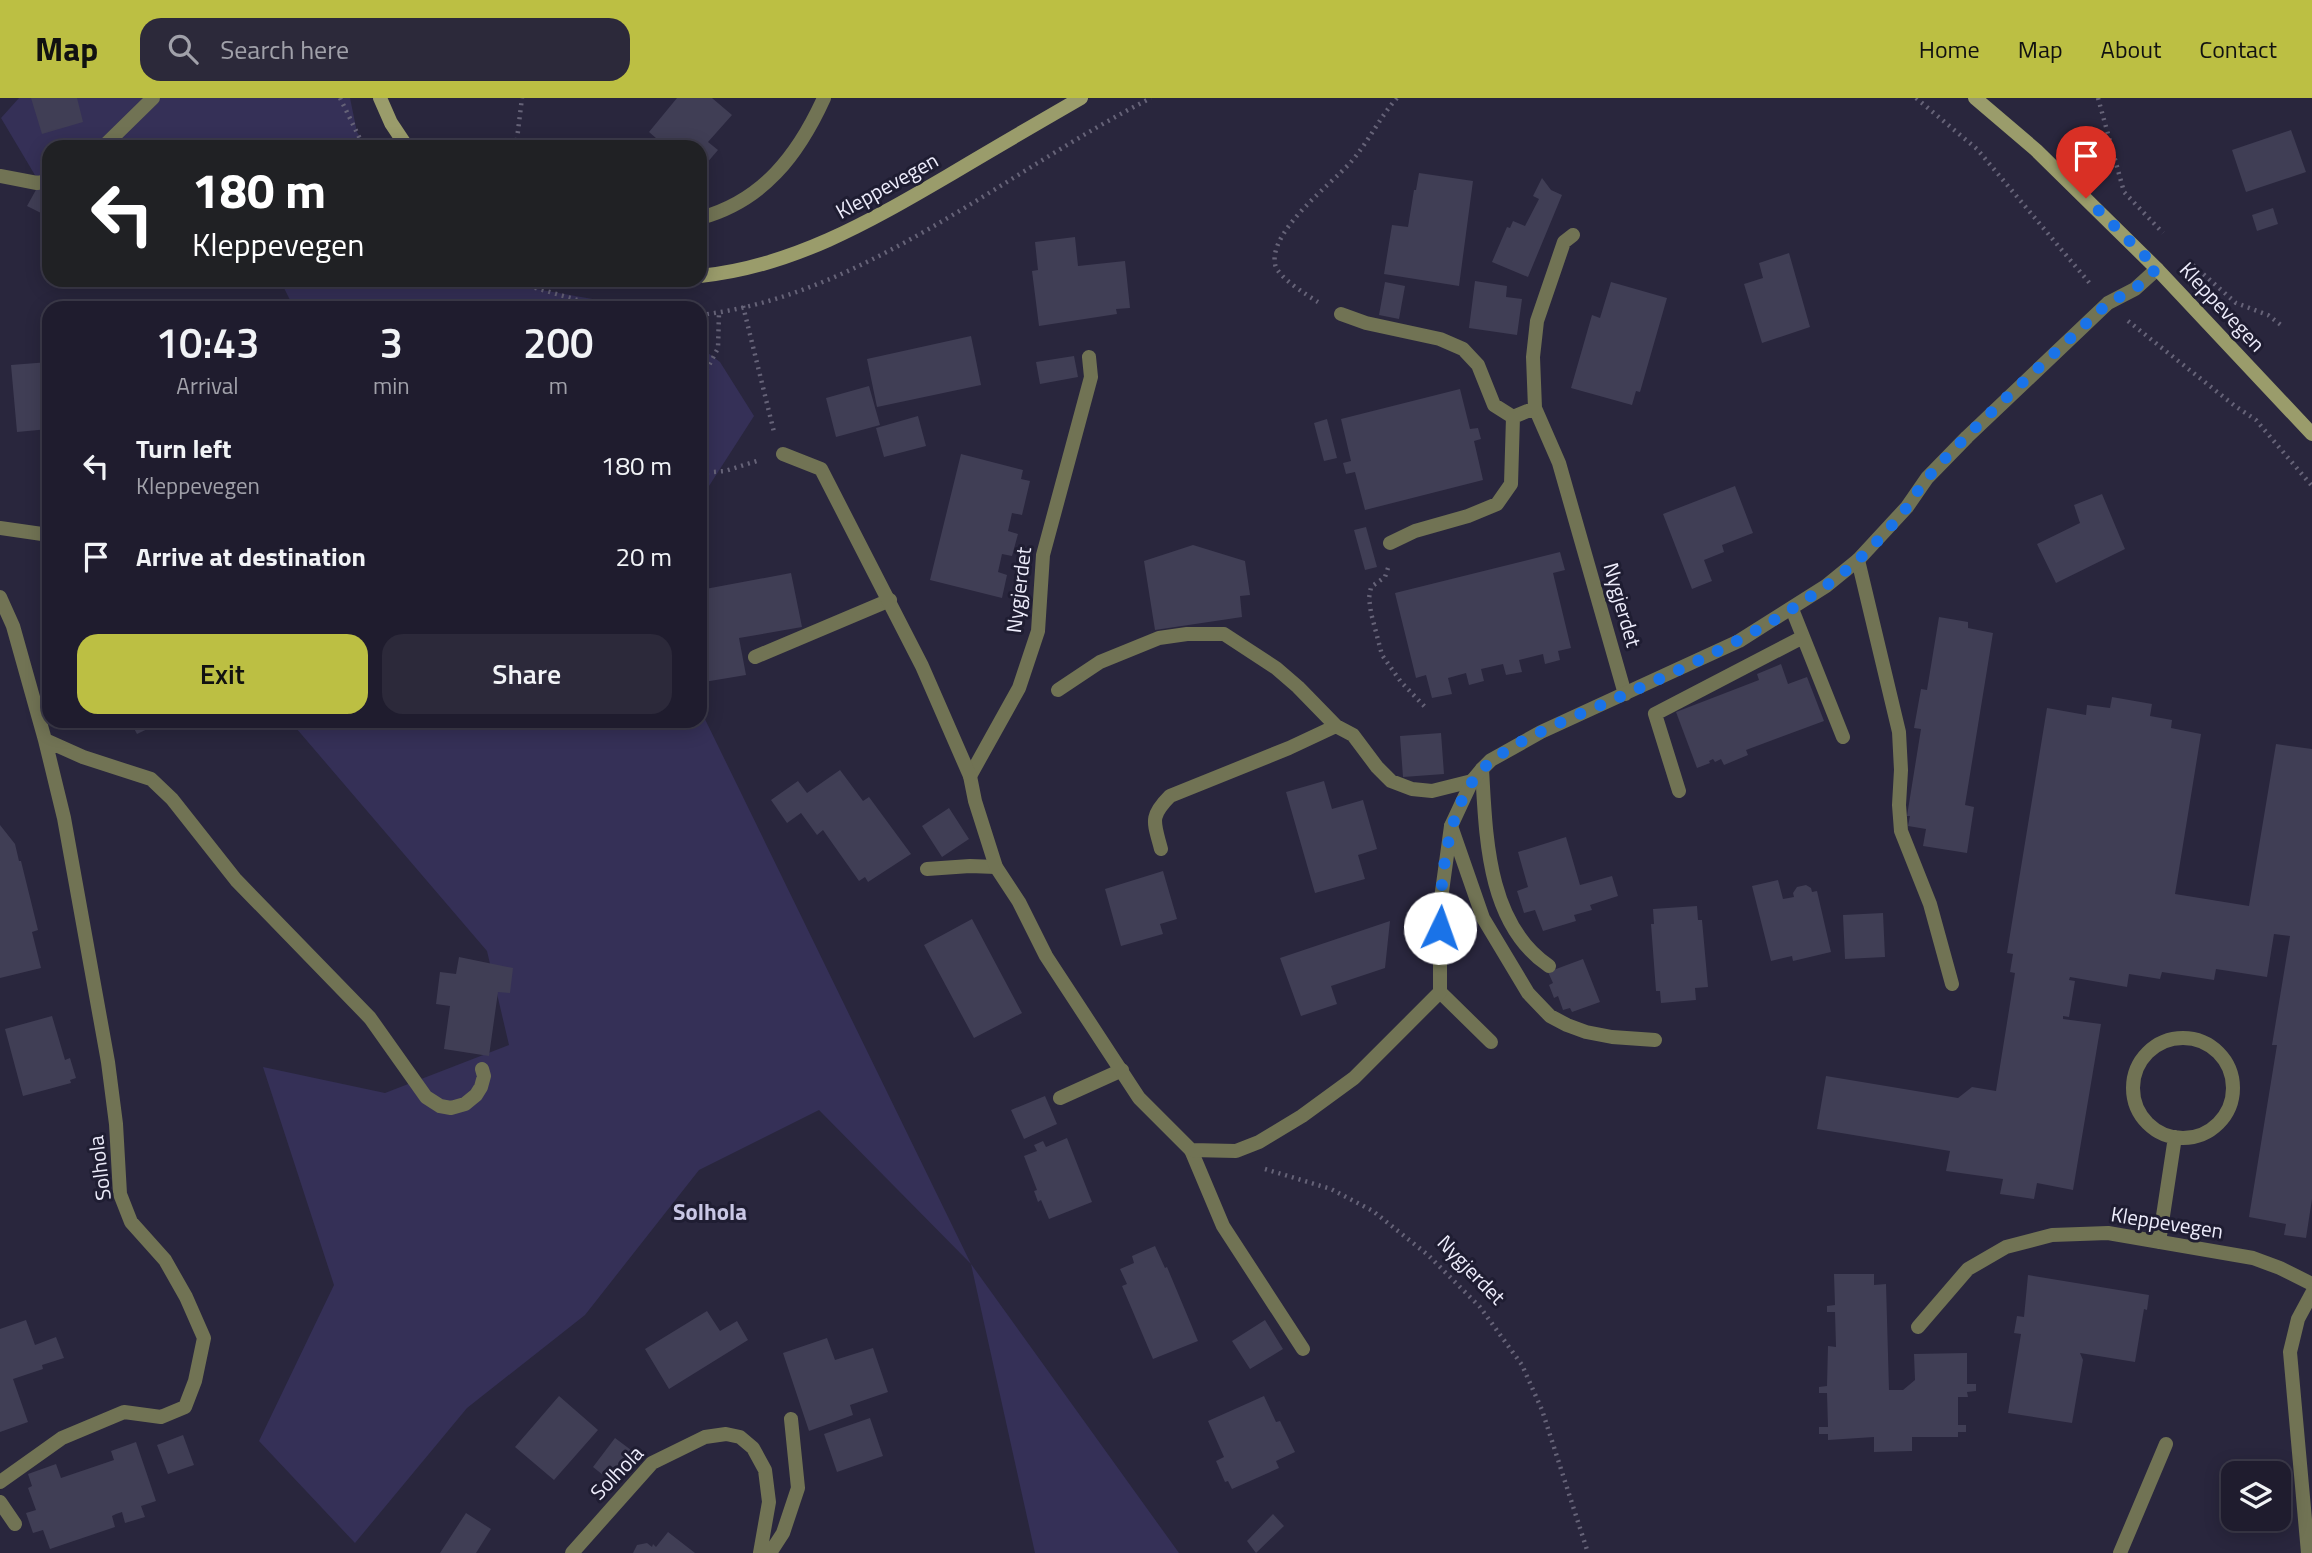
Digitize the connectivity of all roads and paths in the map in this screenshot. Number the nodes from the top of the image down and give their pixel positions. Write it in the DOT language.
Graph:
graph roads {
  1 [pos="153,98"];
  2 [pos="340,98"];
  3 [pos="380,98"];
  4 [pos="522,98"];
  5 [pos="824,98"];
  6 [pos="1081,98"];
  7 [pos="1397,98"];
  8 [pos="1916,98"];
  9 [pos="1975,98"];
  10 [pos="2098,98"];
  11 [pos="110,140"];
  12 [pos="361,140"];
  13 [pos="402,140"];
  14 [pos="517,140"];
  15 [pos="0,176"];
  16 [pos="42,182"];
  17 [pos="707,216"];
  18 [pos="1573,235"];
  19 [pos="2168,240"];
  20 [pos="2186,259"];
  21 [pos="2157,268"];
  22 [pos="707,275"];
  23 [pos="532,287"];
  24 [pos="581,301"];
  25 [pos="2108,303"];
  26 [pos="743,306"];
  27 [pos="719,313"];
  28 [pos="1341,314"];
  29 [pos="2281,325"];
  30 [pos="1089,357"];
  31 [pos="707,369"];
  32 [pos="1535,408"];
  33 [pos="1513,417"];
  34 [pos="2312,435"];
  35 [pos="783,454"];
  36 [pos="707,472"];
  37 [pos="2312,486"];
  38 [pos="0,528"];
  39 [pos="42,534"];
  40 [pos="1390,543"];
  41 [pos="1858,560"];
  42 [pos="0,597"];
  43 [pos="890,600"];
  44 [pos="1792,609"];
  45 [pos="1803,636"];
  46 [pos="755,657"];
  47 [pos="1058,690"];
  48 [pos="1625,694"];
  49 [pos="1427,709"];
  50 [pos="1336,726"];
  51 [pos="1843,737"];
  52 [pos="45,740"];
  53 [pos="1482,769"];
  54 [pos="970,776"];
  55 [pos="1472,781"];
  56 [pos="1679,791"];
  57 [pos="1451,826"];
  58 [pos="1161,849"];
  59 [pos="996,867"];
  60 [pos="927,869"];
  61 [pos="1549,966"];
  62 [pos="1952,984"];
  63 [pos="1440,992"];
  64 [pos="1655,1040"];
  65 [pos="1491,1042"];
  66 [pos="482,1069"];
  67 [pos="1122,1070"];
  68 [pos="1060,1098"];
  69 [pos="2175,1137"];
  70 [pos="1191,1150"];
  71 [pos="1257,1167"];
  72 [pos="2159,1242"];
  73 [pos="2312,1284"];
  74 [pos="2312,1293"];
  75 [pos="1918,1327"];
  76 [pos="1303,1349"];
  77 [pos="791,1419"];
  78 [pos="2166,1444"];
  79 [pos="0,1482"];
  80 [pos="0,1502"];
  81 [pos="15,1524"];
  82 [pos="575,1551"];
  83 [pos="760,1553"];
  84 [pos="769,1553"];
  85 [pos="1588,1553"];
  86 [pos="2120,1553"];
  87 [pos="2308,1553"];
  1 -- 11 [label="street"];
  2 -- 12 [label="path"];
  3 -- 13 [label="main road"];
  4 -- 14 [label="path"];
  5 -- 17 [label="street"];
  6 -- 22 [label="main road, Kleppevegen"];
  7 -- 28 [label="path"];
  8 -- 25 [label="path"];
  9 -- 21 [label="main road, Kleppevegen"];
  10 -- 19 [label="path"];
  15 -- 16 [label="street"];
  18 -- 32 [label="street, Nygjerdet"];
  20 -- 29 [label="path"];
  21 -- 25 [label="street"];
  21 -- 34 [label="main road, Kleppevegen"];
  23 -- 24 [label="path"];
  25 -- 37 [label="path"];
  25 -- 41 [label="street"];
  26 -- 35 [label="path"];
  27 -- 31 [label="path"];
  28 -- 33 [label="street"];
  30 -- 54 [label="street, Nygjerdet"];
  32 -- 33 [label="street"];
  32 -- 48 [label="street, Nygjerdet"];
  33 -- 40 [label="street"];
  35 -- 36 [label="path"];
  35 -- 43 [label="street"];
  38 -- 39 [label="street"];
  40 -- 49 [label="path"];
  41 -- 44 [label="street"];
  41 -- 62 [label="street"];
  42 -- 52 [label="street, Solhola"];
  43 -- 46 [label="street"];
  43 -- 54 [label="street"];
  44 -- 45 [label="street"];
  44 -- 48 [label="street"];
  45 -- 51 [label="street"];
  45 -- 56 [label="street"];
  47 -- 50 [label="street"];
  48 -- 53 [label="street"];
  50 -- 55 [label="street"];
  50 -- 58 [label="street"];
  52 -- 66 [label="street"];
  52 -- 79 [label="street, Solhola"];
  53 -- 55 [label="street"];
  53 -- 61 [label="street"];
  54 -- 59 [label="street"];
  55 -- 57 [label="street"];
  57 -- 63 [label="street"];
  57 -- 64 [label="street"];
  59 -- 60 [label="street"];
  59 -- 67 [label="street"];
  63 -- 65 [label="street"];
  63 -- 70 [label="street"];
  67 -- 68 [label="street"];
  67 -- 70 [label="street"];
  69 -- 69 [label="street"];
  69 -- 72 [label="street"];
  70 -- 76 [label="street"];
  71 -- 85 [label="path, Nygjerdet"];
  72 -- 73 [label="street, Kleppevegen"];
  72 -- 75 [label="street, Kleppevegen"];
  74 -- 87 [label="street"];
  77 -- 84 [label="street"];
  78 -- 86 [label="street"];
  80 -- 81 [label="street"];
  82 -- 83 [label="street, Solhola"];
}
